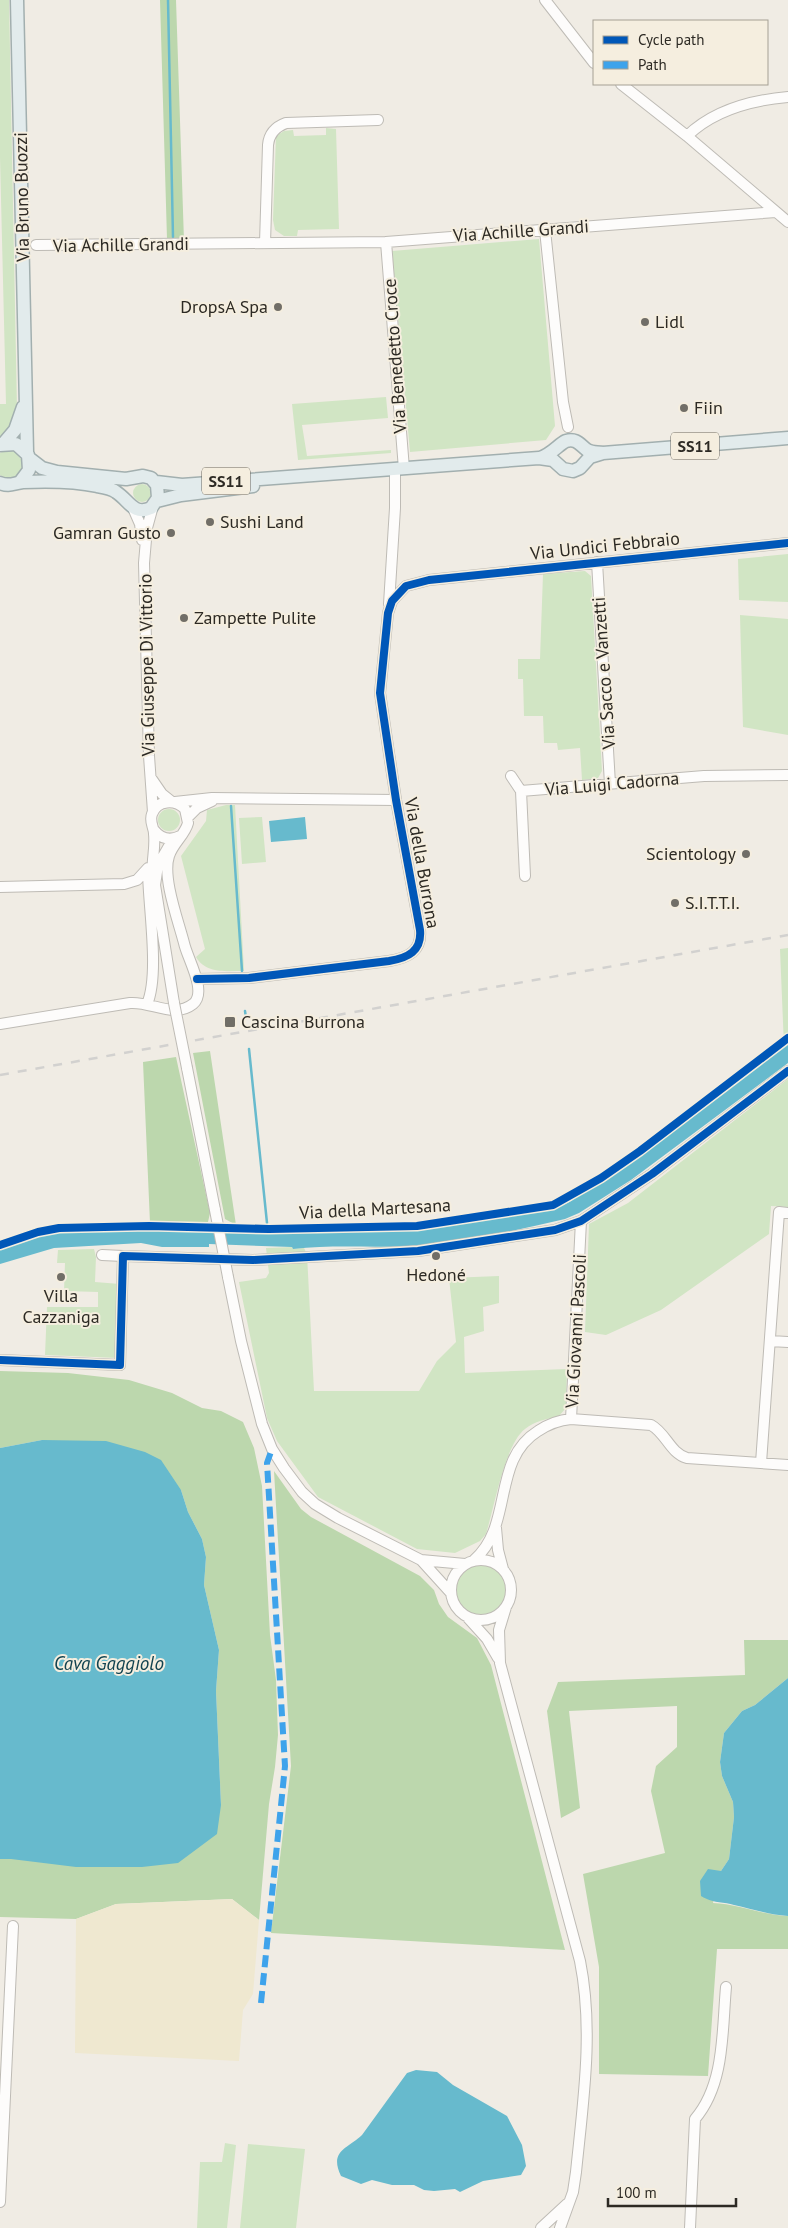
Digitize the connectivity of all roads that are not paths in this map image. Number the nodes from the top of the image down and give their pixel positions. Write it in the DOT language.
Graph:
graph roads {
  1 [pos="18,0"];
  2 [pos="545,0"];
  3 [pos="593,62"];
  4 [pos="622,85"];
  5 [pos="788,96"];
  6 [pos="378,120"];
  7 [pos="688,136"];
  8 [pos="776,212"];
  9 [pos="788,222"];
  10 [pos="545,230"];
  11 [pos="386,242"];
  12 [pos="265,243"];
  13 [pos="36,246"];
  14 [pos="26,395"];
  15 [pos="788,438"];
  16 [pos="2,444"];
  17 [pos="565,444"];
  18 [pos="585,454"];
  19 [pos="28,455"];
  20 [pos="539,458"];
  21 [pos="557,463"];
  22 [pos="399,470"];
  23 [pos="297,478"];
  24 [pos="132,479"];
  25 [pos="20,482"];
  26 [pos="156,482"];
  27 [pos="0,483"];
  28 [pos="129,503"];
  29 [pos="155,504"];
  30 [pos="788,543"];
  31 [pos="144,552"];
  32 [pos="597,562"];
  33 [pos="391,570"];
  34 [pos="410,584"];
  35 [pos="388,613"];
  36 [pos="511,776"];
  37 [pos="788,776"];
  38 [pos="151,777"];
  39 [pos="610,784"];
  40 [pos="521,791"];
  41 [pos="222,798"];
  42 [pos="396,800"];
  43 [pos="173,802"];
  44 [pos="153,812"];
  45 [pos="188,817"];
  46 [pos="154,830"];
  47 [pos="178,837"];
  48 [pos="153,853"];
  49 [pos="148,868"];
  50 [pos="525,876"];
  51 [pos="156,885"];
  52 [pos="0,887"];
  53 [pos="196,979"];
  54 [pos="147,1004"];
  55 [pos="0,1024"];
  56 [pos="788,1071"];
  57 [pos="783,1213"];
  58 [pos="581,1221"];
  59 [pos="102,1256"];
  60 [pos="123,1256"];
  61 [pos="770,1341"];
  62 [pos="788,1342"];
  63 [pos="0,1360"];
  64 [pos="571,1419"];
  65 [pos="761,1463"];
  66 [pos="788,1465"];
  67 [pos="496,1524"];
  68 [pos="421,1560"];
  69 [pos="469,1562"];
  70 [pos="503,1569"];
  71 [pos="450,1592"];
  72 [pos="506,1608"];
  73 [pos="468,1617"];
  74 [pos="500,1664"];
  75 [pos="13,1926"];
  76 [pos="726,1987"];
  77 [pos="0,2202"];
  78 [pos="567,2204"];
  79 [pos="561,2227"];
  80 [pos="540,2228"];
  81 [pos="690,2228"];
  1 -- 14 [label="main road, Via Bruno Buozzi"];
  2 -- 3 [label="street"];
  4 -- 7 [label="street"];
  5 -- 7 [label="street"];
  6 -- 12 [label="street"];
  7 -- 8 [label="street"];
  8 -- 9 [label="street"];
  8 -- 10 [label="street, Via Achille Grandi"];
  10 -- 11 [label="street, Via Achille Grandi"];
  10 -- 17 [label="street"];
  11 -- 12 [label="street, Via Achille Grandi"];
  11 -- 22 [label="street, Via Benedetto Croce"];
  12 -- 13 [label="street, Via Achille Grandi"];
  14 -- 16 [label="main road, Via Bruno Buozzi"];
  14 -- 19 [label="main road, Via Bruno Buozzi"];
  15 -- 18 [label="main road, SS11"];
  16 -- 19 [label="main road, SS11"];
  17 -- 18 [label="main road, SS11"];
  17 -- 20 [label="main road, SS11"];
  17 -- 21 [label="main road"];
  18 -- 21 [label="main road, SS11"];
  19 -- 24 [label="main road, SS11"];
  19 -- 25 [label="main road, Via Bruno Buozzi"];
  20 -- 21 [label="main road, SS11"];
  20 -- 22 [label="main road, SS11"];
  22 -- 23 [label="main road, SS11"];
  22 -- 33 [label="street, Via della Burrona"];
  23 -- 26 [label="main road, SS11"];
  23 -- 29 [label="main road, SS11"];
  24 -- 26 [label="main road, SS11"];
  24 -- 28 [label="main road"];
  25 -- 27 [label="main road"];
  25 -- 28 [label="main road"];
  26 -- 29 [label="main road"];
  28 -- 29 [label="main road, SS11"];
  28 -- 31 [label="street, Via Giuseppe Di Vittorio"];
  29 -- 31 [label="street, Via Giuseppe Di Vittorio"];
  30 -- 32 [label="street, Via Undici Febbraio"];
  31 -- 38 [label="street, Via Giuseppe Di Vittorio"];
  32 -- 34 [label="street, Via Undici Febbraio"];
  32 -- 39 [label="street, Via Sacco e Vanzetti"];
  33 -- 34 [label="street"];
  33 -- 35 [label="street, Via della Burrona"];
  34 -- 35 [label="street, Via della Burrona"];
  35 -- 42 [label="street, Via della Burrona"];
  36 -- 40 [label="street"];
  37 -- 39 [label="street, Via Luigi Cadorna"];
  38 -- 43 [label="street, Via Giuseppe Di Vittorio"];
  38 -- 44 [label="street, Via Giuseppe Di Vittorio"];
  39 -- 40 [label="street, Via Luigi Cadorna"];
  40 -- 50 [label="street, Via Luigi Cadorna"];
  41 -- 42 [label="street"];
  41 -- 43 [label="street"];
  41 -- 45 [label="street"];
  42 -- 53 [label="street, Via della Burrona"];
  43 -- 44 [label="street"];
  43 -- 45 [label="street"];
  44 -- 46 [label="street"];
  45 -- 47 [label="street"];
  46 -- 47 [label="street"];
  46 -- 48 [label="street"];
  47 -- 51 [label="street"];
  47 -- 53 [label="street"];
  48 -- 49 [label="street"];
  48 -- 51 [label="street"];
  49 -- 52 [label="street"];
  49 -- 54 [label="street"];
  51 -- 68 [label="street, bridge"];
  53 -- 54 [label="street"];
  54 -- 55 [label="street"];
  56 -- 58 [label="street"];
  57 -- 61 [label="street"];
  58 -- 60 [label="street"];
  58 -- 64 [label="street, Via Giovanni Pascoli"];
  59 -- 60 [label="street"];
  60 -- 63 [label="street"];
  61 -- 62 [label="street"];
  61 -- 65 [label="street"];
  64 -- 65 [label="street, Via Giovanni Pascoli"];
  64 -- 67 [label="street"];
  65 -- 66 [label="street, Via Giovanni Pascoli"];
  67 -- 69 [label="street"];
  67 -- 70 [label="street"];
  68 -- 69 [label="street"];
  68 -- 71 [label="street"];
  69 -- 70 [label="street"];
  69 -- 71 [label="street"];
  70 -- 72 [label="street"];
  71 -- 73 [label="street"];
  72 -- 73 [label="street"];
  72 -- 74 [label="street"];
  73 -- 74 [label="street"];
  74 -- 78 [label="street"];
  75 -- 77 [label="street"];
  76 -- 81 [label="street"];
  78 -- 79 [label="street"];
  78 -- 80 [label="street"];
}
